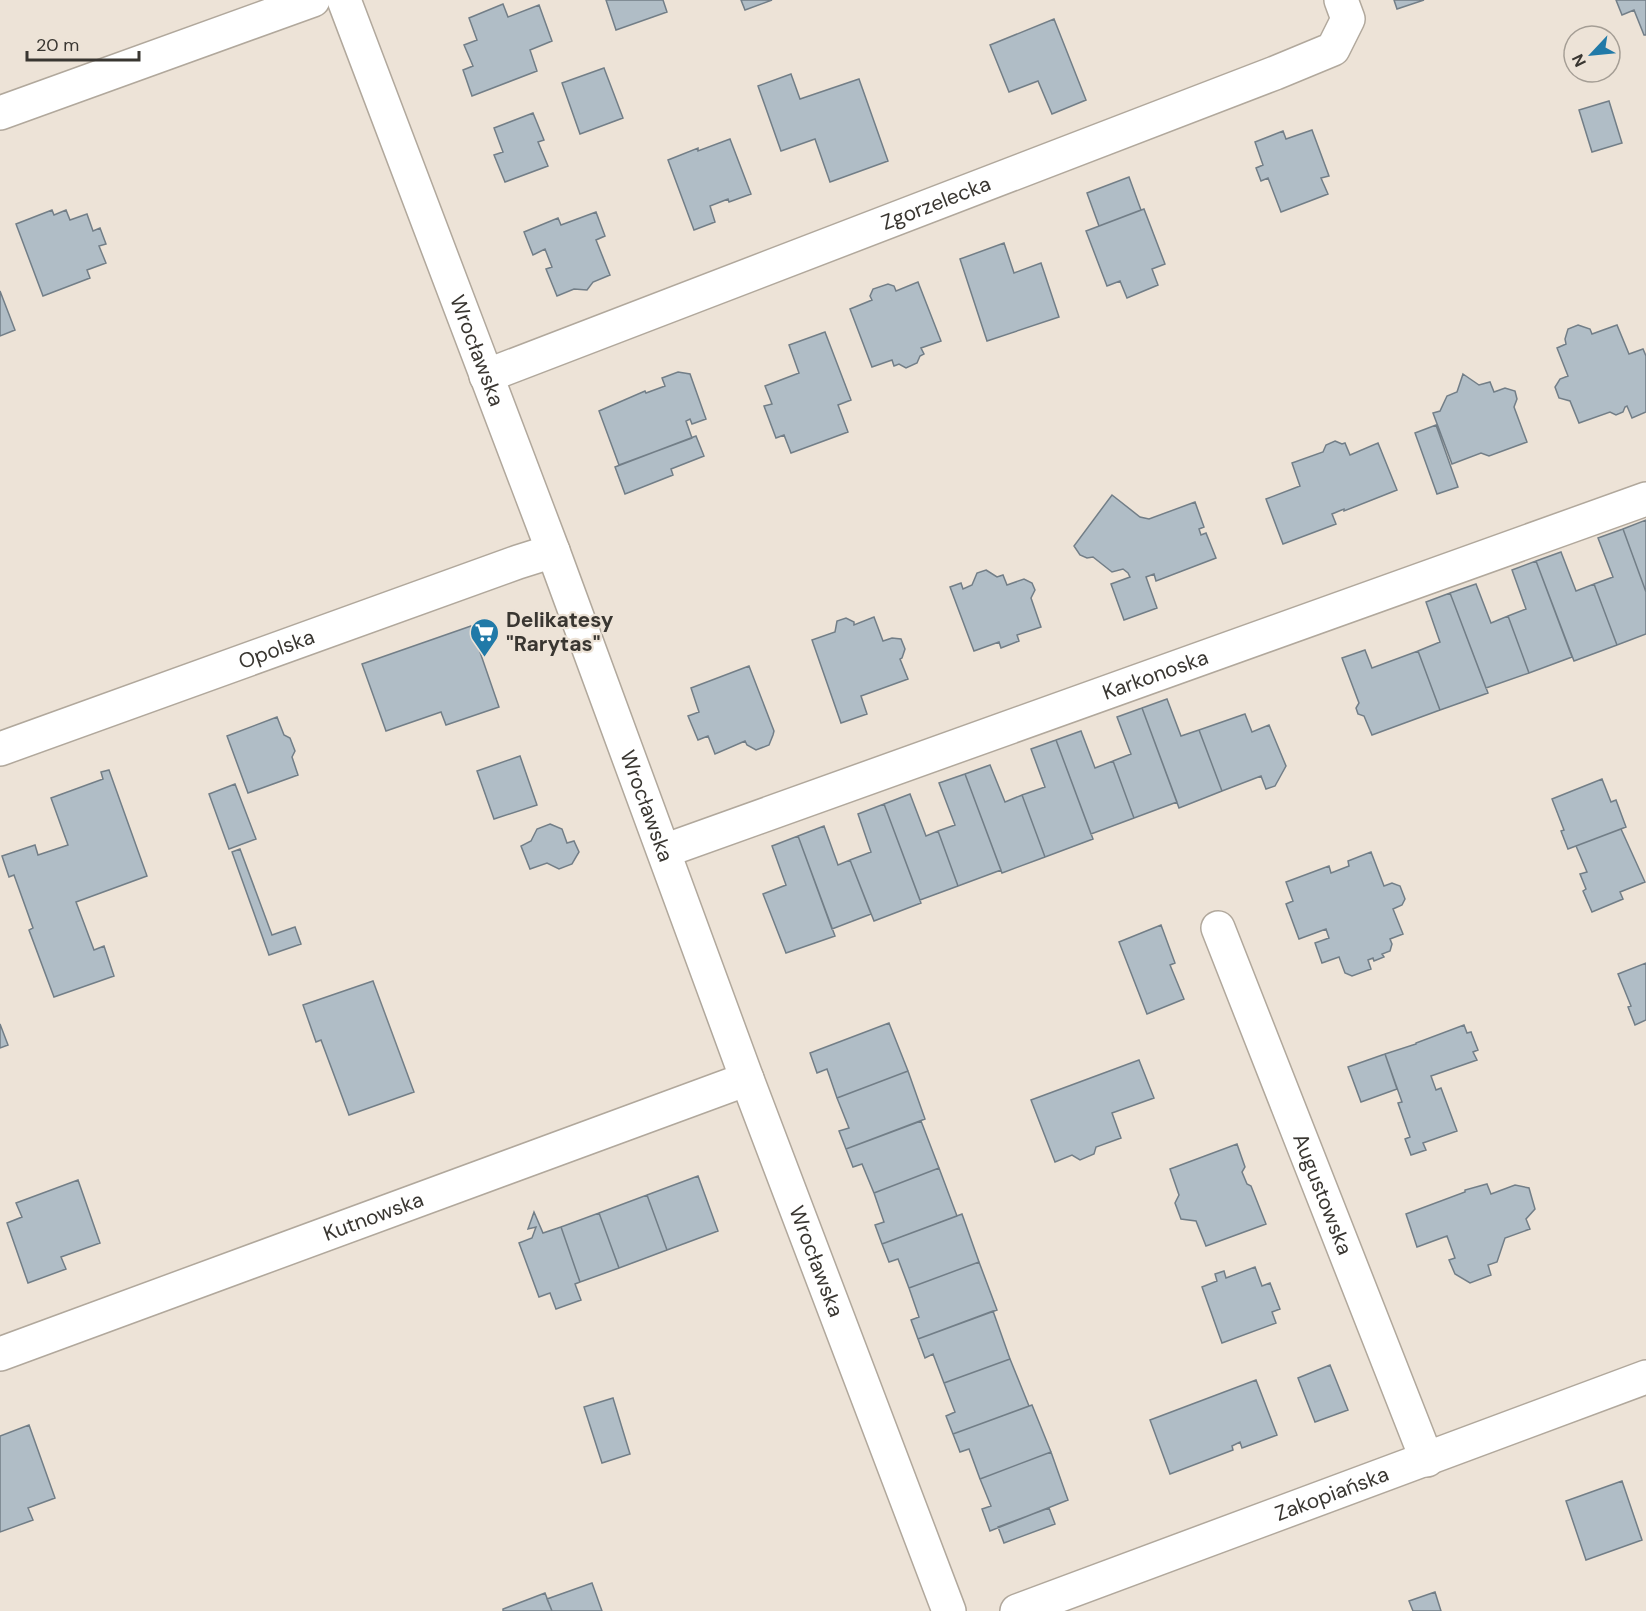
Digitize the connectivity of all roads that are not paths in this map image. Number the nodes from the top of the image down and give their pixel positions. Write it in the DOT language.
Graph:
graph roads {
  1 [pos="313,0"];
  2 [pos="344,0"];
  3 [pos="1341,0"];
  4 [pos="0,113"];
  5 [pos="486,376"];
  6 [pos="1646,498"];
  7 [pos="554,551"];
  8 [pos="0,749"];
  9 [pos="664,851"];
  10 [pos="1218,928"];
  11 [pos="747,1079"];
  12 [pos="0,1354"];
  13 [pos="1646,1377"];
  14 [pos="1426,1460"];
  15 [pos="950,1611"];
  16 [pos="1017,1611"];
  1 -- 4 [label="street"];
  2 -- 5 [label="street, Wrocławska"];
  3 -- 5 [label="street, Zgorzelecka"];
  5 -- 7 [label="street, Wrocławska"];
  6 -- 9 [label="street, Karkonoska"];
  7 -- 8 [label="street, Opolska"];
  7 -- 9 [label="street, Wrocławska"];
  9 -- 11 [label="street, Wrocławska"];
  10 -- 14 [label="street, Augustowska"];
  11 -- 12 [label="street, Kutnowska"];
  11 -- 15 [label="street, Wrocławska"];
  13 -- 14 [label="street, Zakopiańska"];
  14 -- 16 [label="street, Zakopiańska"];
}
